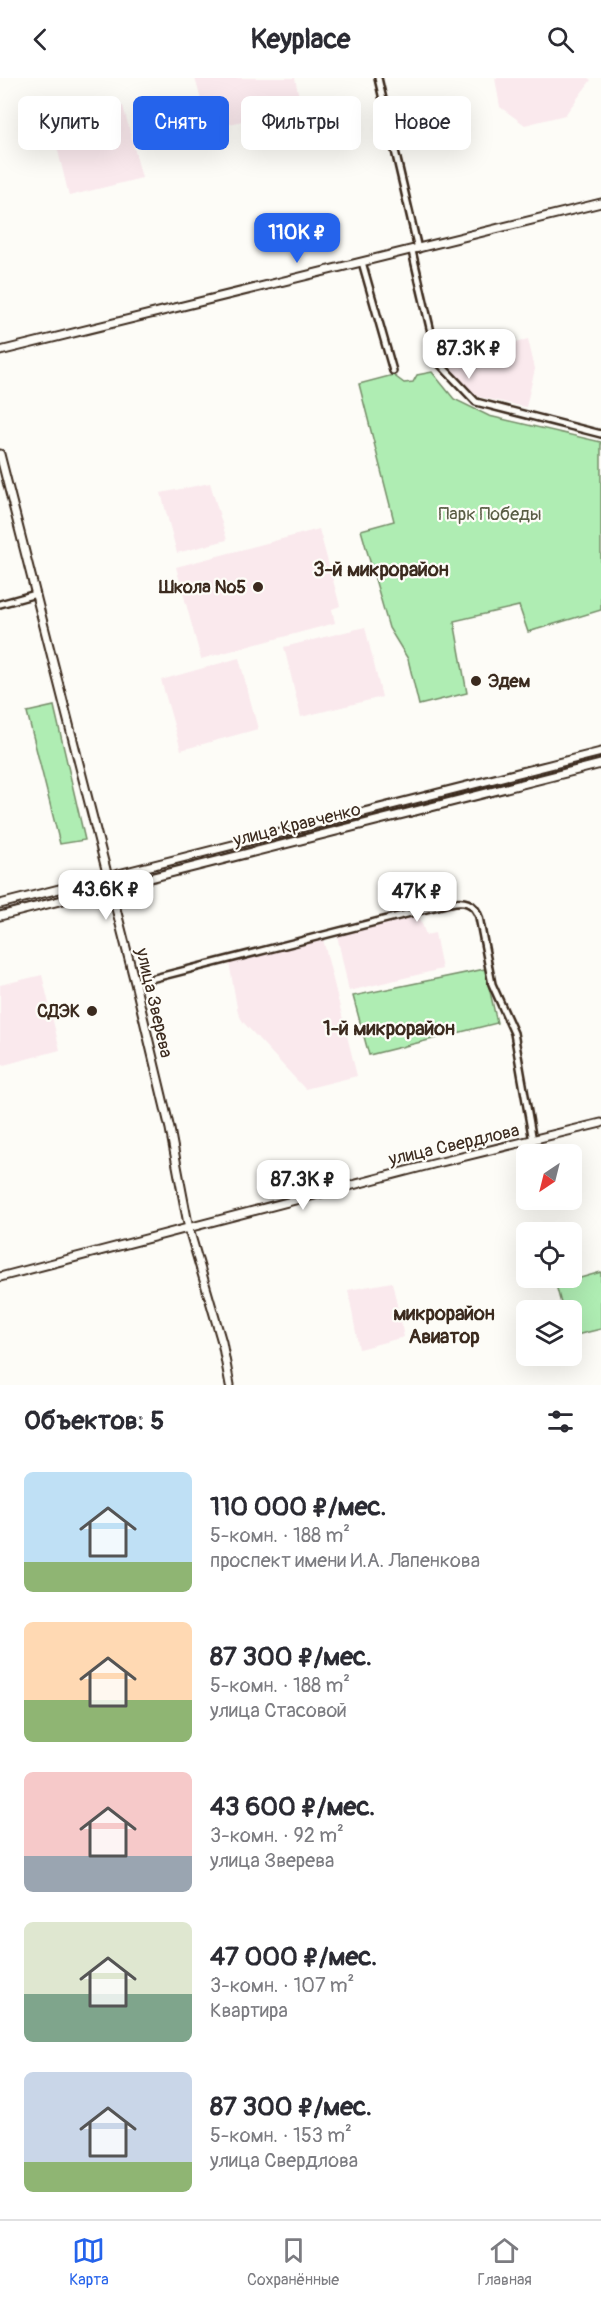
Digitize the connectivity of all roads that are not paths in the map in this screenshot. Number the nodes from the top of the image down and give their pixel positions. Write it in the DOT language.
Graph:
graph roads {
  1 [pos="378,78"];
  2 [pos="601,203"];
  3 [pos="415,250"];
  4 [pos="362,262"];
  5 [pos="0,351"];
  6 [pos="393,370"];
  7 [pos="601,435"];
  8 [pos="0,454"];
  9 [pos="36,594"];
  10 [pos="0,604"];
  11 [pos="600,752"];
  12 [pos="601,763"];
  13 [pos="386,806"];
  14 [pos="351,814"];
  15 [pos="389,817"];
  16 [pos="314,824"];
  17 [pos="354,826"];
  18 [pos="277,833"];
  19 [pos="317,835"];
  20 [pos="241,842"];
  21 [pos="280,844"];
  22 [pos="217,848"];
  23 [pos="244,853"];
  24 [pos="219,859"];
  25 [pos="175,860"];
  26 [pos="177,870"];
  27 [pos="108,876"];
  28 [pos="110,887"];
  29 [pos="54,890"];
  30 [pos="57,901"];
  31 [pos="0,904"];
  32 [pos="0,916"];
  33 [pos="135,983"];
  34 [pos="601,1123"];
  35 [pos="533,1141"];
  36 [pos="189,1229"];
  37 [pos="0,1277"];
  38 [pos="230,1385"];
  1 -- 3 [label="street"];
  2 -- 3 [label="main road"];
  3 -- 4 [label="main road"];
  3 -- 7 [label="street"];
  4 -- 5 [label="main road"];
  4 -- 6 [label="street"];
  8 -- 9 [label="main road, улица Зверева"];
  9 -- 10 [label="street"];
  9 -- 27 [label="main road, улица Зверева"];
  11 -- 12 [label="street"];
  11 -- 13 [label="main road, улица Кравченко"];
  12 -- 15 [label="main road, улица Кравченко"];
  13 -- 14 [label="main road, улица Кравченко"];
  13 -- 15 [label="street"];
  14 -- 16 [label="main road, улица Кравченко"];
  14 -- 17 [label="street"];
  15 -- 17 [label="main road, улица Кравченко"];
  16 -- 18 [label="main road, улица Кравченко"];
  16 -- 19 [label="street"];
  17 -- 19 [label="main road, улица Кравченко"];
  18 -- 20 [label="main road, улица Кравченко"];
  18 -- 21 [label="street"];
  19 -- 21 [label="main road, улица Кравченко"];
  20 -- 22 [label="main road, улица Кравченко"];
  20 -- 23 [label="street"];
  21 -- 23 [label="main road, улица Кравченко"];
  22 -- 24 [label="street"];
  22 -- 25 [label="main road, улица Кравченко"];
  23 -- 24 [label="main road, улица Кравченко"];
  24 -- 26 [label="main road, улица Кравченко"];
  25 -- 26 [label="street"];
  25 -- 27 [label="main road, улица Кравченко"];
  26 -- 28 [label="main road, улица Кравченко"];
  27 -- 28 [label="main road, улица Зверева"];
  27 -- 29 [label="main road, улица Кравченко"];
  28 -- 30 [label="main road, улица Кравченко"];
  28 -- 33 [label="main road, улица Зверева"];
  29 -- 30 [label="street"];
  29 -- 31 [label="main road, улица Кравченко"];
  30 -- 32 [label="main road, улица Кравченко"];
  33 -- 35 [label="street"];
  33 -- 36 [label="main road, улица Зверева"];
  34 -- 35 [label="main road, улица Свердлова"];
  35 -- 36 [label="main road, улица Свердлова"];
  36 -- 37 [label="main road, улица Свердлова"];
  36 -- 38 [label="main road, улица Зверева"];
}
